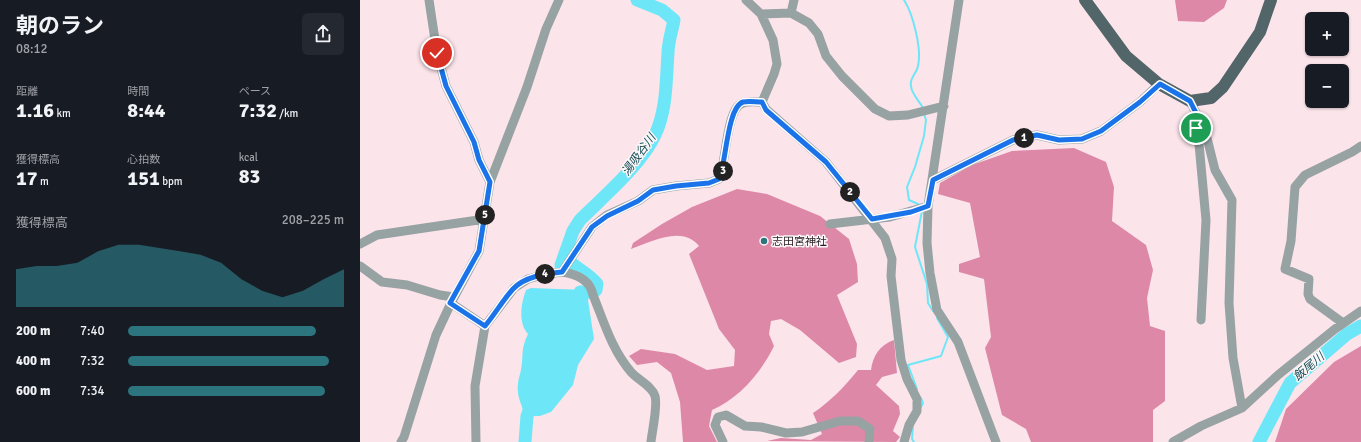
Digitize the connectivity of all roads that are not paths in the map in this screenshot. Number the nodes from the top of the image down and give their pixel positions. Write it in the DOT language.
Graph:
graph roads {
  1 [pos="429,0"];
  2 [pos="559,0"];
  3 [pos="746,0"];
  4 [pos="794,0"];
  5 [pos="959,0"];
  6 [pos="1085,0"];
  7 [pos="1271,0"];
  8 [pos="790,13"];
  9 [pos="761,14"];
  10 [pos="1160,84"];
  11 [pos="1190,101"];
  12 [pos="762,102"];
  13 [pos="944,106"];
  14 [pos="1197,115"];
  15 [pos="1361,146"];
  16 [pos="933,180"];
  17 [pos="490,182"];
  18 [pos="928,206"];
  19 [pos="485,219"];
  20 [pos="872,219"];
  21 [pos="830,224"];
  22 [pos="360,244"];
  23 [pos="360,266"];
  24 [pos="562,272"];
  25 [pos="452,300"];
  26 [pos="1361,311"];
  27 [pos="1201,320"];
  28 [pos="1343,323"];
  29 [pos="485,326"];
  30 [pos="1242,408"];
  31 [pos="401,442"];
  32 [pos="476,442"];
  33 [pos="651,442"];
  34 [pos="723,442"];
  35 [pos="869,442"];
  36 [pos="904,442"];
  37 [pos="996,442"];
  38 [pos="1173,442"];
  1 -- 17 [label="street"];
  2 -- 17 [label="street"];
  3 -- 9 [label="street"];
  4 -- 8 [label="street"];
  5 -- 13 [label="street"];
  6 -- 10 [label="main road"];
  7 -- 11 [label="main road"];
  8 -- 9 [label="street"];
  8 -- 13 [label="street"];
  9 -- 12 [label="street"];
  10 -- 11 [label="main road"];
  10 -- 16 [label="street"];
  11 -- 14 [label="street"];
  12 -- 20 [label="street"];
  12 -- 24 [label="street"];
  13 -- 16 [label="street"];
  14 -- 27 [label="street"];
  14 -- 30 [label="street"];
  15 -- 28 [label="street"];
  16 -- 18 [label="street"];
  17 -- 19 [label="street"];
  18 -- 20 [label="street"];
  18 -- 37 [label="street"];
  19 -- 22 [label="street"];
  19 -- 25 [label="street"];
  20 -- 21 [label="street"];
  20 -- 36 [label="street"];
  23 -- 25 [label="street"];
  24 -- 29 [label="street"];
  24 -- 33 [label="street"];
  25 -- 29 [label="street"];
  25 -- 31 [label="street"];
  26 -- 28 [label="street"];
  28 -- 30 [label="street"];
  29 -- 32 [label="street"];
  30 -- 38 [label="street"];
  34 -- 35 [label="street"];
}
